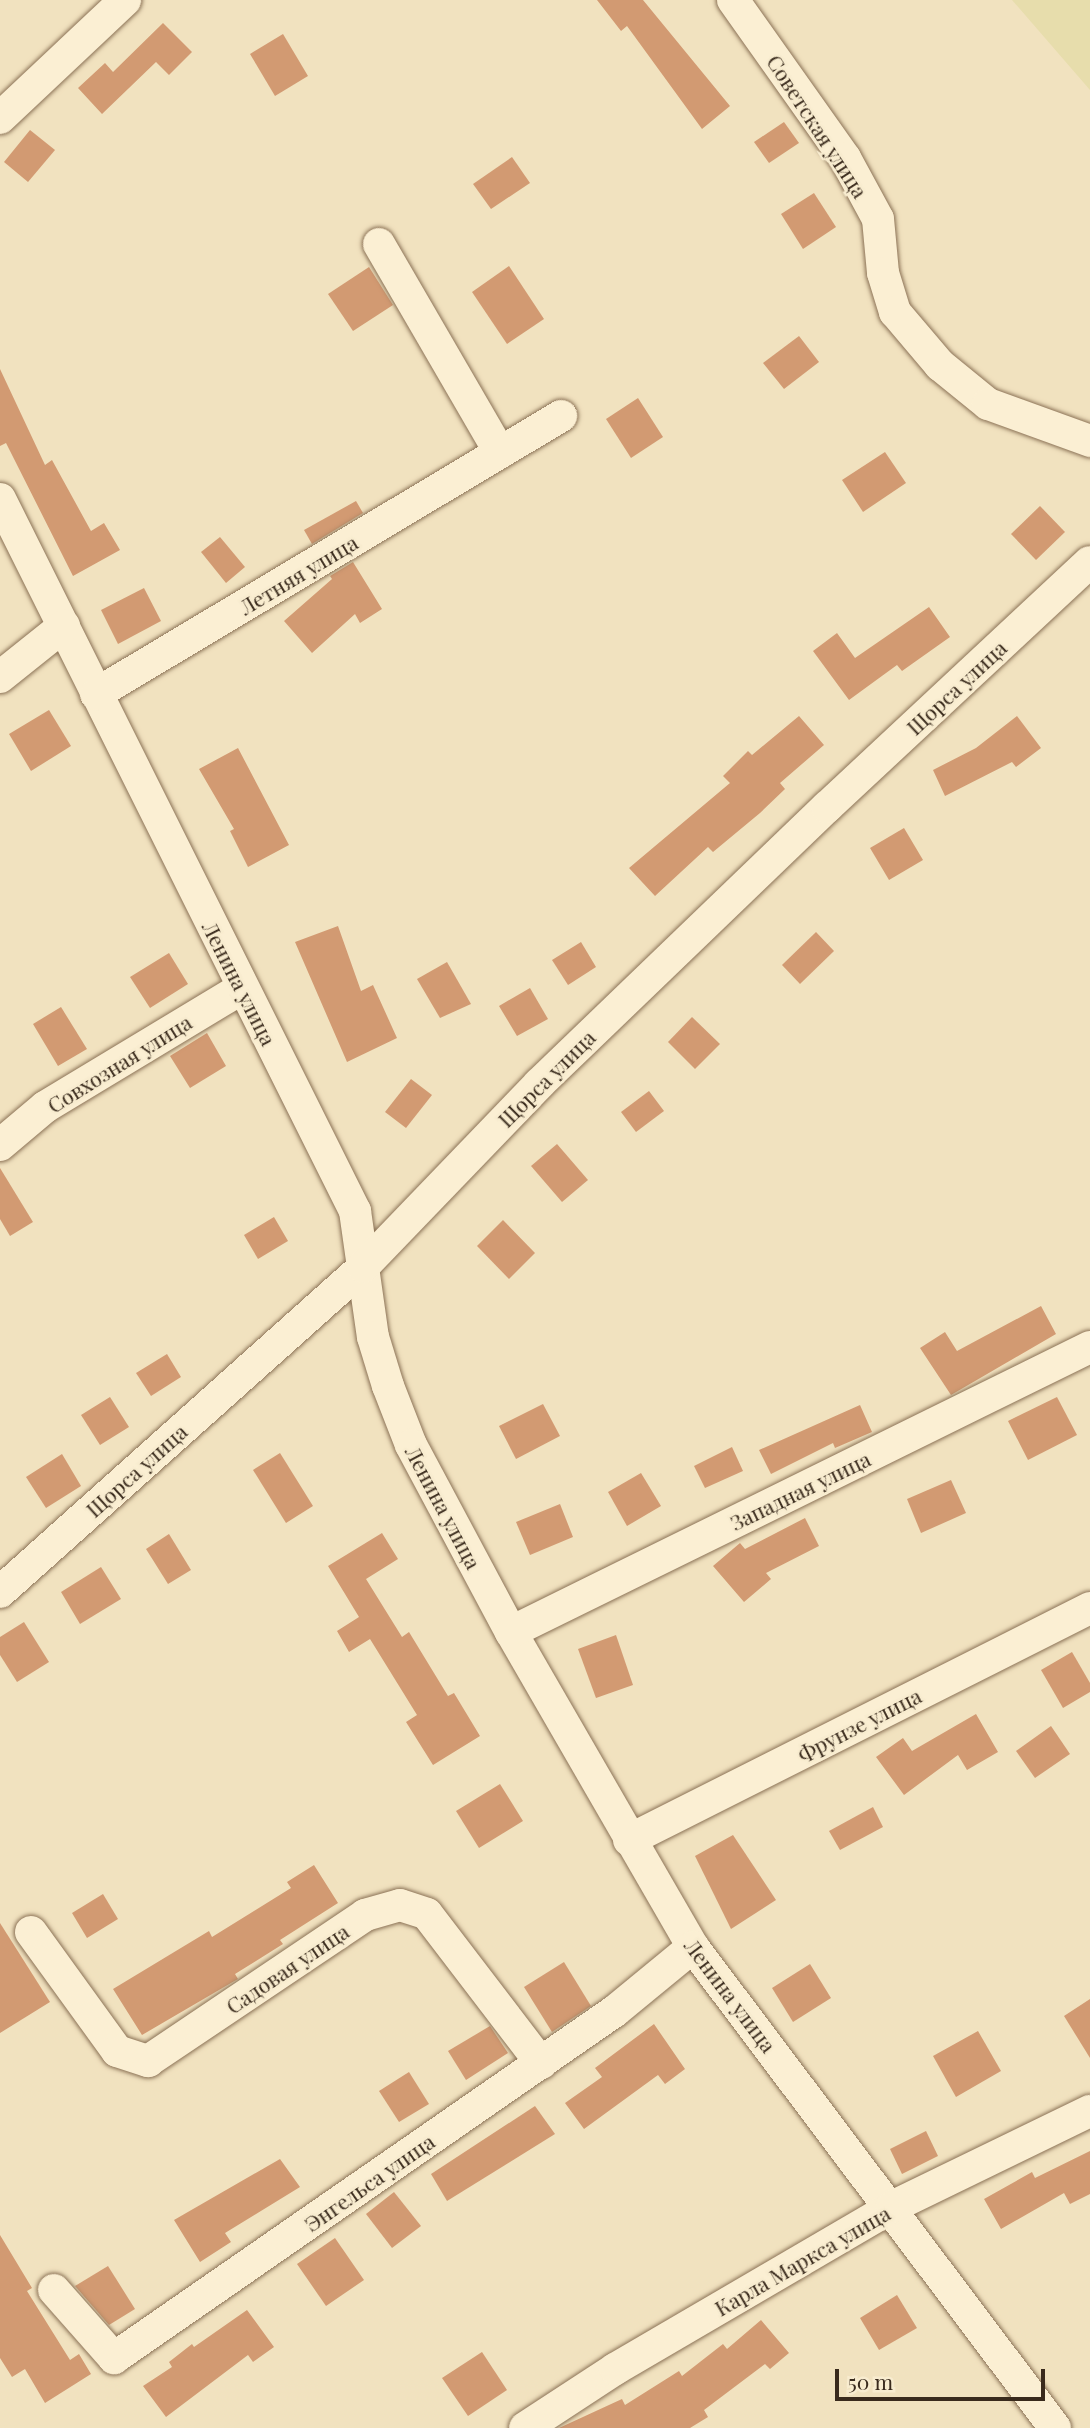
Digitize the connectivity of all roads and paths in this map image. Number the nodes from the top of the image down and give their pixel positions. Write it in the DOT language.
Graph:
graph roads {
  1 [pos="125,0"];
  2 [pos="733,0"];
  3 [pos="0,118"];
  4 [pos="379,244"];
  5 [pos="561,416"];
  6 [pos="1090,441"];
  7 [pos="500,453"];
  8 [pos="0,499"];
  9 [pos="1090,562"];
  10 [pos="64,626"];
  11 [pos="0,677"];
  12 [pos="96,694"];
  13 [pos="242,988"];
  14 [pos="0,1145"];
  15 [pos="363,1267"];
  16 [pos="1090,1347"];
  17 [pos="0,1592"];
  18 [pos="1090,1608"];
  19 [pos="511,1632"];
  20 [pos="629,1840"];
  21 [pos="31,1932"];
  22 [pos="693,1947"];
  23 [pos="541,2063"];
  24 [pos="1090,2111"];
  25 [pos="892,2207"];
  26 [pos="54,2290"];
  27 [pos="525,2428"];
  28 [pos="1055,2428"];
  1 -- 3 [label="street"];
  2 -- 6 [label="street, Советская улица"];
  4 -- 7 [label="street"];
  5 -- 7 [label="street, Летняя улица"];
  7 -- 12 [label="street, Летняя улица"];
  8 -- 10 [label="street, Ленина улица"];
  9 -- 15 [label="street, Щорса улица"];
  10 -- 11 [label="street"];
  10 -- 12 [label="street, Ленина улица"];
  12 -- 13 [label="street, Ленина улица"];
  13 -- 14 [label="street, Совхозная улица"];
  13 -- 15 [label="street, Ленина улица"];
  15 -- 17 [label="street, Щорса улица"];
  15 -- 19 [label="street, Ленина улица"];
  16 -- 19 [label="street, Западная улица"];
  18 -- 20 [label="street, Фрунзе улица"];
  19 -- 20 [label="street, Ленина улица"];
  20 -- 22 [label="street, Ленина улица"];
  21 -- 23 [label="street, Садовая улица"];
  22 -- 23 [label="street, Энгельса улица"];
  22 -- 25 [label="street, Ленина улица"];
  23 -- 26 [label="street, Энгельса улица"];
  24 -- 25 [label="street, Карла Маркса улица"];
  25 -- 27 [label="street, Карла Маркса улица"];
  25 -- 28 [label="street, Ленина улица"];
}
